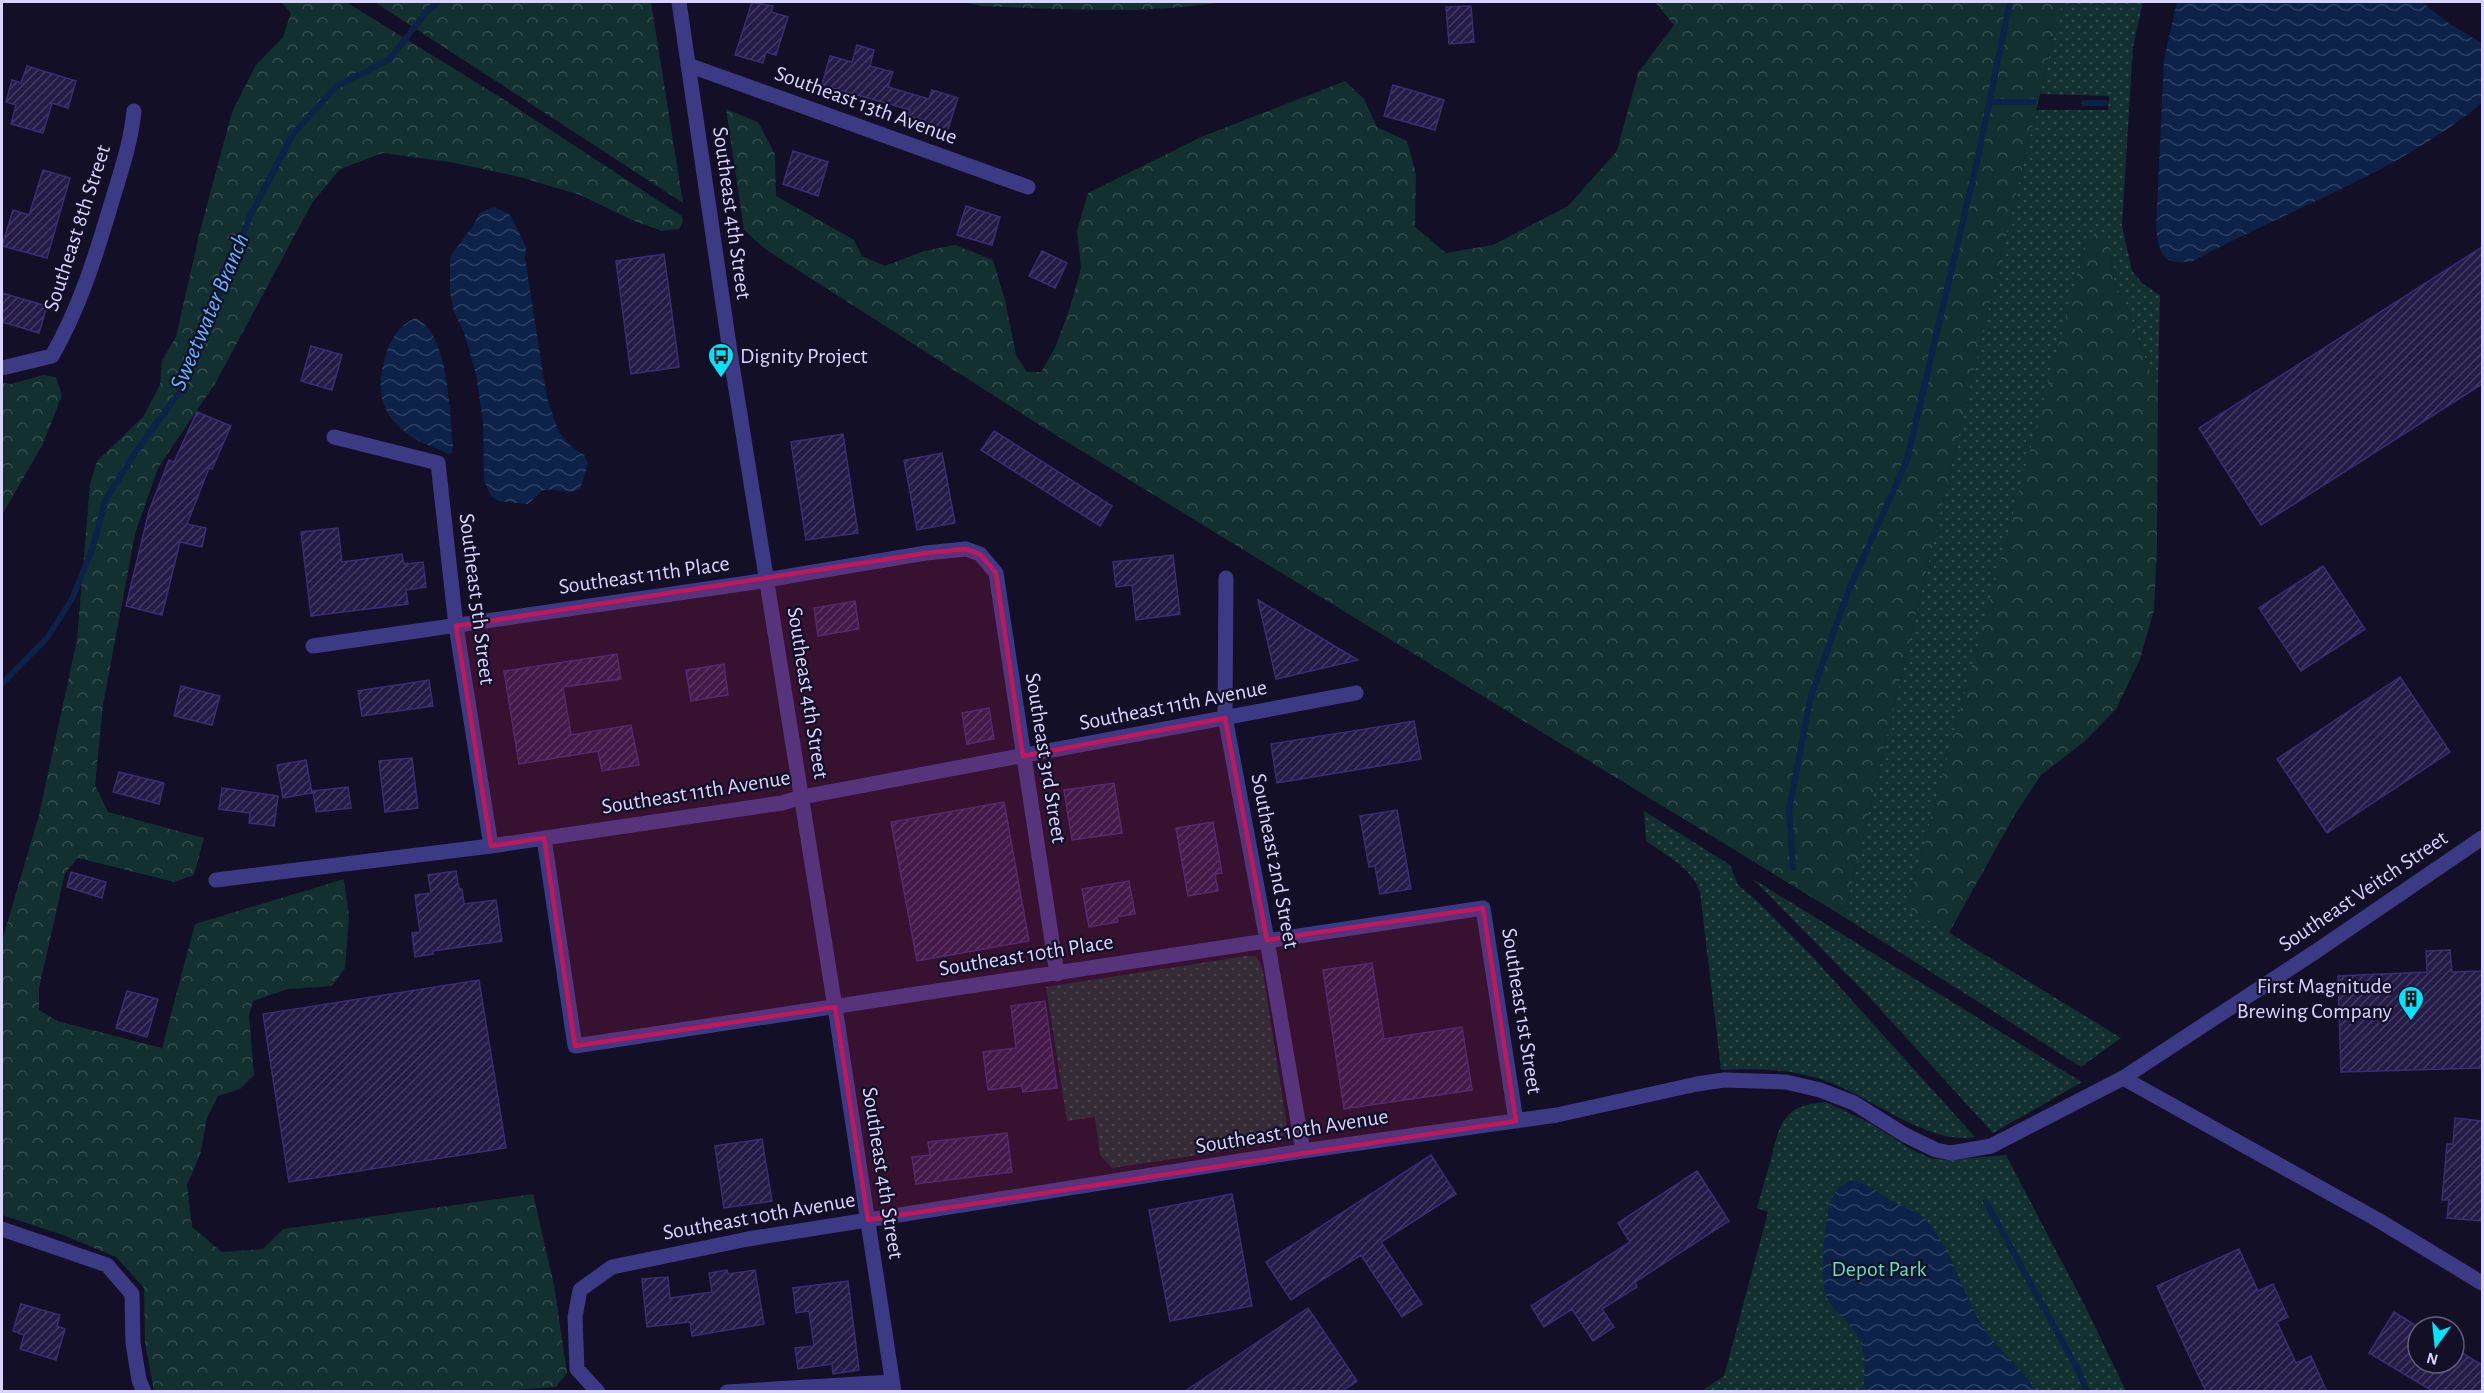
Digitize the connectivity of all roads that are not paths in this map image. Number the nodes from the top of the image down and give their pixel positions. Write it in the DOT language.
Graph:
graph roads {
  1 [pos="679,2"];
  2 [pos="688,65"];
  3 [pos="134,111"];
  4 [pos="1028,187"];
  5 [pos="2,368"];
  6 [pos="334,437"];
  7 [pos="980,554"];
  8 [pos="1226,578"];
  9 [pos="767,580"];
  10 [pos="456,626"];
  11 [pos="313,646"];
  12 [pos="1356,693"];
  13 [pos="1225,718"];
  14 [pos="1023,756"];
  15 [pos="802,797"];
  16 [pos="544,838"];
  17 [pos="2482,838"];
  18 [pos="491,846"];
  19 [pos="216,880"];
  20 [pos="1483,908"];
  21 [pos="1267,940"];
  22 [pos="1057,974"];
  23 [pos="835,1007"];
  24 [pos="2123,1078"];
  25 [pos="1516,1121"];
  26 [pos="1991,1146"];
  27 [pos="1303,1151"];
  28 [pos="868,1220"];
  29 [pos="2,1229"];
  30 [pos="2482,1283"];
  31 [pos="893,1387"];
  32 [pos="144,1392"];
  33 [pos="598,1392"];
  34 [pos="728,1392"];
  1 -- 2 [label="street, Southeast 4th Street"];
  2 -- 4 [label="street, Southeast 13th Avenue"];
  2 -- 9 [label="street, Southeast 4th Street"];
  3 -- 5 [label="street, Southeast 8th Street"];
  6 -- 10 [label="street, Southeast 5th Street"];
  7 -- 9 [label="street, Southeast 11th Place"];
  7 -- 14 [label="street, Southeast 3rd Street"];
  8 -- 13 [label="street, Southeast 2nd Street"];
  9 -- 10 [label="street, Southeast 11th Place"];
  9 -- 15 [label="street, Southeast 4th Street"];
  10 -- 11 [label="street, Southeast 11th Place"];
  10 -- 18 [label="street, Southeast 5th Street"];
  12 -- 13 [label="street, Southeast 11th Avenue"];
  13 -- 14 [label="street, Southeast 11th Avenue"];
  13 -- 21 [label="street, Southeast 2nd Street"];
  14 -- 15 [label="street, Southeast 11th Avenue"];
  14 -- 22 [label="street, Southeast 3rd Street"];
  15 -- 16 [label="street, Southeast 11th Avenue"];
  15 -- 23 [label="street, Southeast 4th Street"];
  16 -- 18 [label="street, Southeast 11th Avenue"];
  16 -- 23 [label="street, Southeast 10th Place"];
  17 -- 24 [label="street, Southeast Veitch Street"];
  18 -- 19 [label="street, Southeast 11th Avenue"];
  20 -- 21 [label="street, Southeast 10th Place"];
  20 -- 25 [label="street, Southeast 1st Street"];
  21 -- 22 [label="street, Southeast 10th Place"];
  21 -- 27 [label="street, Southeast 2nd Street"];
  22 -- 23 [label="street, Southeast 10th Place"];
  23 -- 28 [label="street, Southeast 4th Street"];
  24 -- 26 [label="street, Southeast Veitch Street"];
  24 -- 30 [label="street"];
  25 -- 26 [label="street, Southeast 10th Avenue"];
  25 -- 27 [label="street, Southeast 10th Avenue"];
  27 -- 28 [label="street, Southeast 10th Avenue"];
  28 -- 31 [label="street, Southeast 4th Street"];
  28 -- 33 [label="street, Southeast 10th Avenue"];
  29 -- 32 [label="street"];
  31 -- 34 [label="street"];
}
